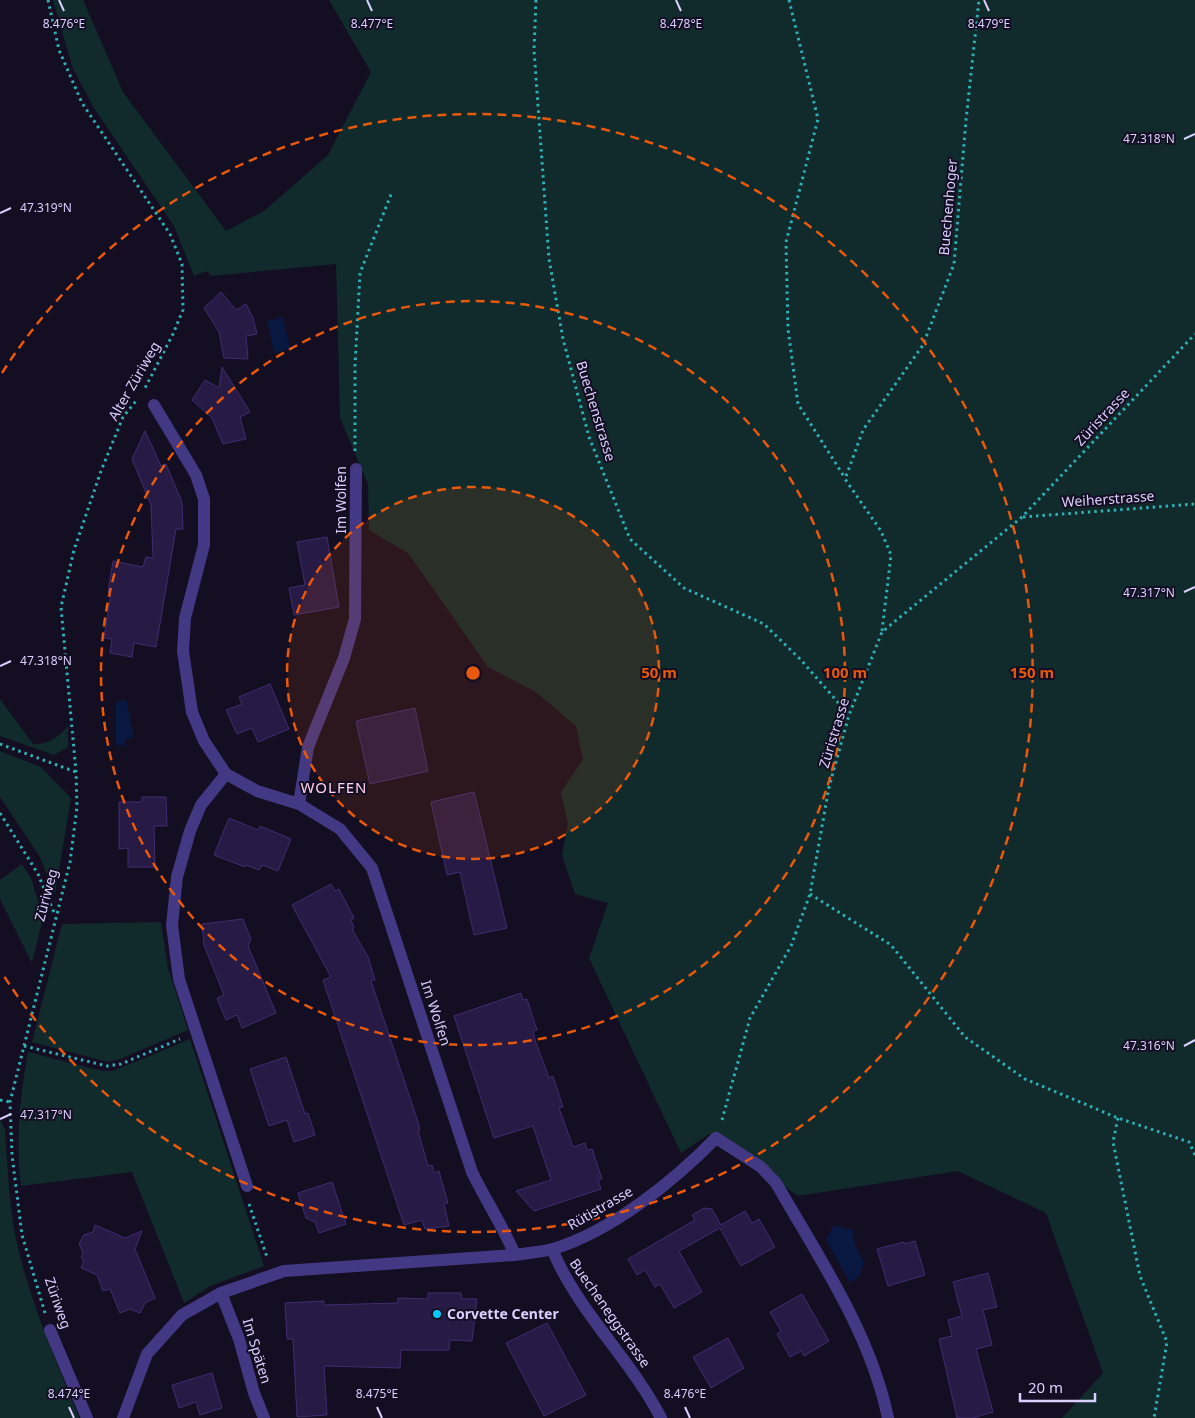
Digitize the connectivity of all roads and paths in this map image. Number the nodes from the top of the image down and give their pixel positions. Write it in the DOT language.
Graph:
graph roads {
  1 [pos="48,0"];
  2 [pos="536,0"];
  3 [pos="789,0"];
  4 [pos="980,0"];
  5 [pos="392,192"];
  6 [pos="1195,334"];
  7 [pos="144,390"];
  8 [pos="139,397"];
  9 [pos="154,405"];
  10 [pos="356,469"];
  11 [pos="845,479"];
  12 [pos="1195,504"];
  13 [pos="1022,517"];
  14 [pos="882,632"];
  15 [pos="850,715"];
  16 [pos="0,744"];
  17 [pos="76,772"];
  18 [pos="226,774"];
  19 [pos="299,804"];
  20 [pos="0,813"];
  21 [pos="810,894"];
  22 [pos="55,915"];
  23 [pos="196,1032"];
  24 [pos="24,1046"];
  25 [pos="0,1100"];
  26 [pos="10,1102"];
  27 [pos="1118,1118"];
  28 [pos="716,1138"];
  29 [pos="1195,1155"];
  30 [pos="247,1186"];
  31 [pos="552,1250"];
  32 [pos="515,1255"];
  33 [pos="273,1275"];
  34 [pos="220,1293"];
  35 [pos="50,1330"];
  36 [pos="86,1418"];
  37 [pos="123,1418"];
  38 [pos="264,1418"];
  39 [pos="662,1418"];
  40 [pos="888,1418"];
  41 [pos="1154,1418"];
  1 -- 7 [label="path, Alter Züriweg"];
  2 -- 15 [label="path, Buechenstrasse"];
  3 -- 11 [label="path"];
  4 -- 11 [label="path, Buechenhoger"];
  5 -- 10 [label="path, Im Wolfen"];
  6 -- 13 [label="path, Züristrasse"];
  8 -- 17 [label="path, Alter Züriweg"];
  9 -- 18 [label="street, Im Wolfen"];
  10 -- 19 [label="street, Im Wolfen"];
  11 -- 14 [label="path"];
  12 -- 13 [label="path, Weiherstrasse"];
  13 -- 14 [label="path, Züristrasse"];
  14 -- 15 [label="path, Züristrasse"];
  15 -- 21 [label="path, Züristrasse"];
  16 -- 17 [label="path"];
  17 -- 22 [label="path, Züriweg"];
  18 -- 19 [label="street, Im Wolfen"];
  18 -- 23 [label="street"];
  19 -- 32 [label="street, Im Wolfen"];
  20 -- 22 [label="path"];
  21 -- 27 [label="path"];
  21 -- 28 [label="path, Züristrasse"];
  22 -- 24 [label="path, Züriweg"];
  23 -- 24 [label="path"];
  23 -- 30 [label="street"];
  24 -- 26 [label="path, Züriweg"];
  25 -- 26 [label="path"];
  26 -- 35 [label="path, Züriweg"];
  27 -- 29 [label="path"];
  27 -- 41 [label="path"];
  28 -- 31 [label="street, Rütistrasse"];
  28 -- 40 [label="street"];
  30 -- 33 [label="path"];
  31 -- 32 [label="street, Rütistrasse"];
  31 -- 39 [label="street, Buecheneggstrasse"];
  32 -- 33 [label="street, Rütistrasse"];
  33 -- 34 [label="street, Rütistrasse"];
  34 -- 37 [label="street, Rütistrasse"];
  34 -- 38 [label="street, Im Späten"];
  35 -- 36 [label="street, Züriweg"];
}
